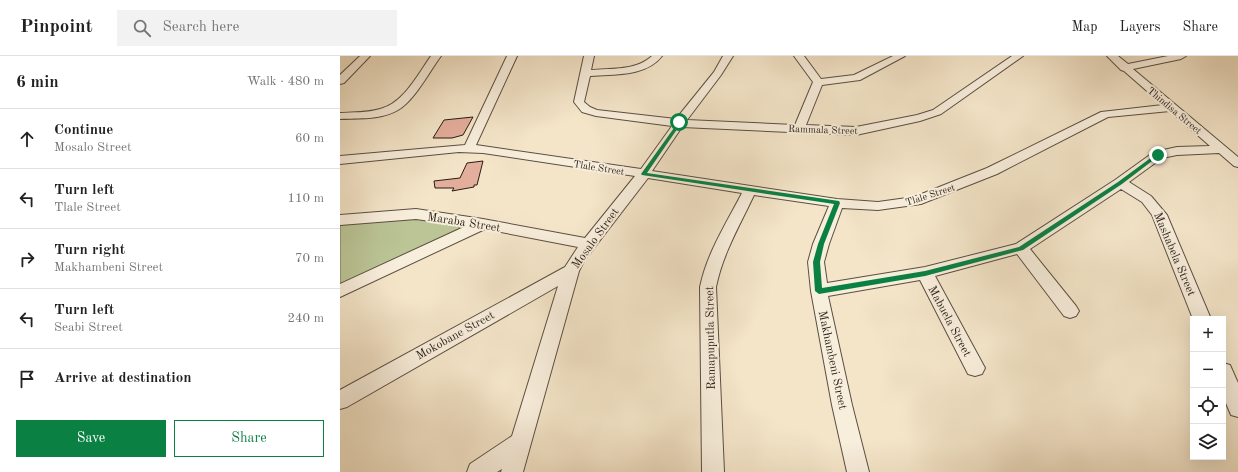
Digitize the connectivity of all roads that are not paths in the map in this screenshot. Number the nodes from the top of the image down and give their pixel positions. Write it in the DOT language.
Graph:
graph roads {
  1 [pos="365,56"];
  2 [pos="436,56"];
  3 [pos="512,56"];
  4 [pos="589,56"];
  5 [pos="657,56"];
  6 [pos="728,56"];
  7 [pos="799,56"];
  8 [pos="900,56"];
  9 [pos="1018,56"];
  10 [pos="1112,56"];
  11 [pos="1181,56"];
  12 [pos="1124,68"];
  13 [pos="585,73"];
  14 [pos="340,81"];
  15 [pos="818,82"];
  16 [pos="1173,107"];
  17 [pos="340,116"];
  18 [pos="679,122"];
  19 [pos="799,128"];
  20 [pos="469,148"];
  21 [pos="1221,149"];
  22 [pos="340,160"];
  23 [pos="1238,163"];
  24 [pos="644,174"];
  25 [pos="1120,183"];
  26 [pos="750,190"];
  27 [pos="837,203"];
  28 [pos="340,220"];
  29 [pos="483,224"];
  30 [pos="587,244"];
  31 [pos="1021,248"];
  32 [pos="571,271"];
  33 [pos="925,274"];
  34 [pos="340,291"];
  35 [pos="819,291"];
  36 [pos="1070,311"];
  37 [pos="1201,316"];
  38 [pos="975,368"];
  39 [pos="1226,378"];
  40 [pos="340,400"];
  41 [pos="1238,408"];
  42 [pos="520,443"];
  43 [pos="478,472"];
  44 [pos="512,472"];
  45 [pos="713,472"];
  46 [pos="858,472"];
  1 -- 14 [label="street"];
  2 -- 17 [label="street"];
  3 -- 20 [label="street"];
  4 -- 13 [label="street"];
  5 -- 13 [label="street"];
  6 -- 18 [label="street, Mosalo Street"];
  7 -- 15 [label="street"];
  8 -- 15 [label="street"];
  9 -- 19 [label="street, Rammala Street"];
  10 -- 12 [label="street, Thindisa Street"];
  11 -- 12 [label="street"];
  12 -- 16 [label="street, Thindisa Street"];
  13 -- 18 [label="street, Rammala Street"];
  15 -- 19 [label="street"];
  16 -- 21 [label="street, Thindisa Street"];
  16 -- 27 [label="street, Tlale Street"];
  18 -- 19 [label="street, Rammala Street"];
  18 -- 24 [label="street, Mosalo Street"];
  20 -- 22 [label="street, Tlale Street"];
  20 -- 24 [label="street, Tlale Street"];
  21 -- 23 [label="street, Thindisa Street"];
  21 -- 25 [label="street"];
  24 -- 26 [label="street, Tlale Street"];
  24 -- 30 [label="street, Mosalo Street"];
  25 -- 31 [label="street"];
  25 -- 37 [label="street, Mashabela Street"];
  26 -- 27 [label="street, Tlale Street"];
  26 -- 45 [label="street, Ramapuputla Street"];
  27 -- 35 [label="street, Makhambeni Street"];
  28 -- 29 [label="street, Maraba Street"];
  29 -- 30 [label="street, Maraba Street"];
  29 -- 34 [label="street"];
  30 -- 32 [label="street, Mosalo Street"];
  31 -- 33 [label="street"];
  31 -- 36 [label="street"];
  32 -- 40 [label="street, Mokobane Street"];
  32 -- 42 [label="street, Mosalo Street"];
  33 -- 35 [label="street"];
  33 -- 38 [label="street, Mabuela Street"];
  35 -- 46 [label="street, Makhambeni Street"];
  39 -- 41 [label="street"];
  42 -- 43 [label="street"];
  42 -- 44 [label="street, Mosalo Street"];
}
